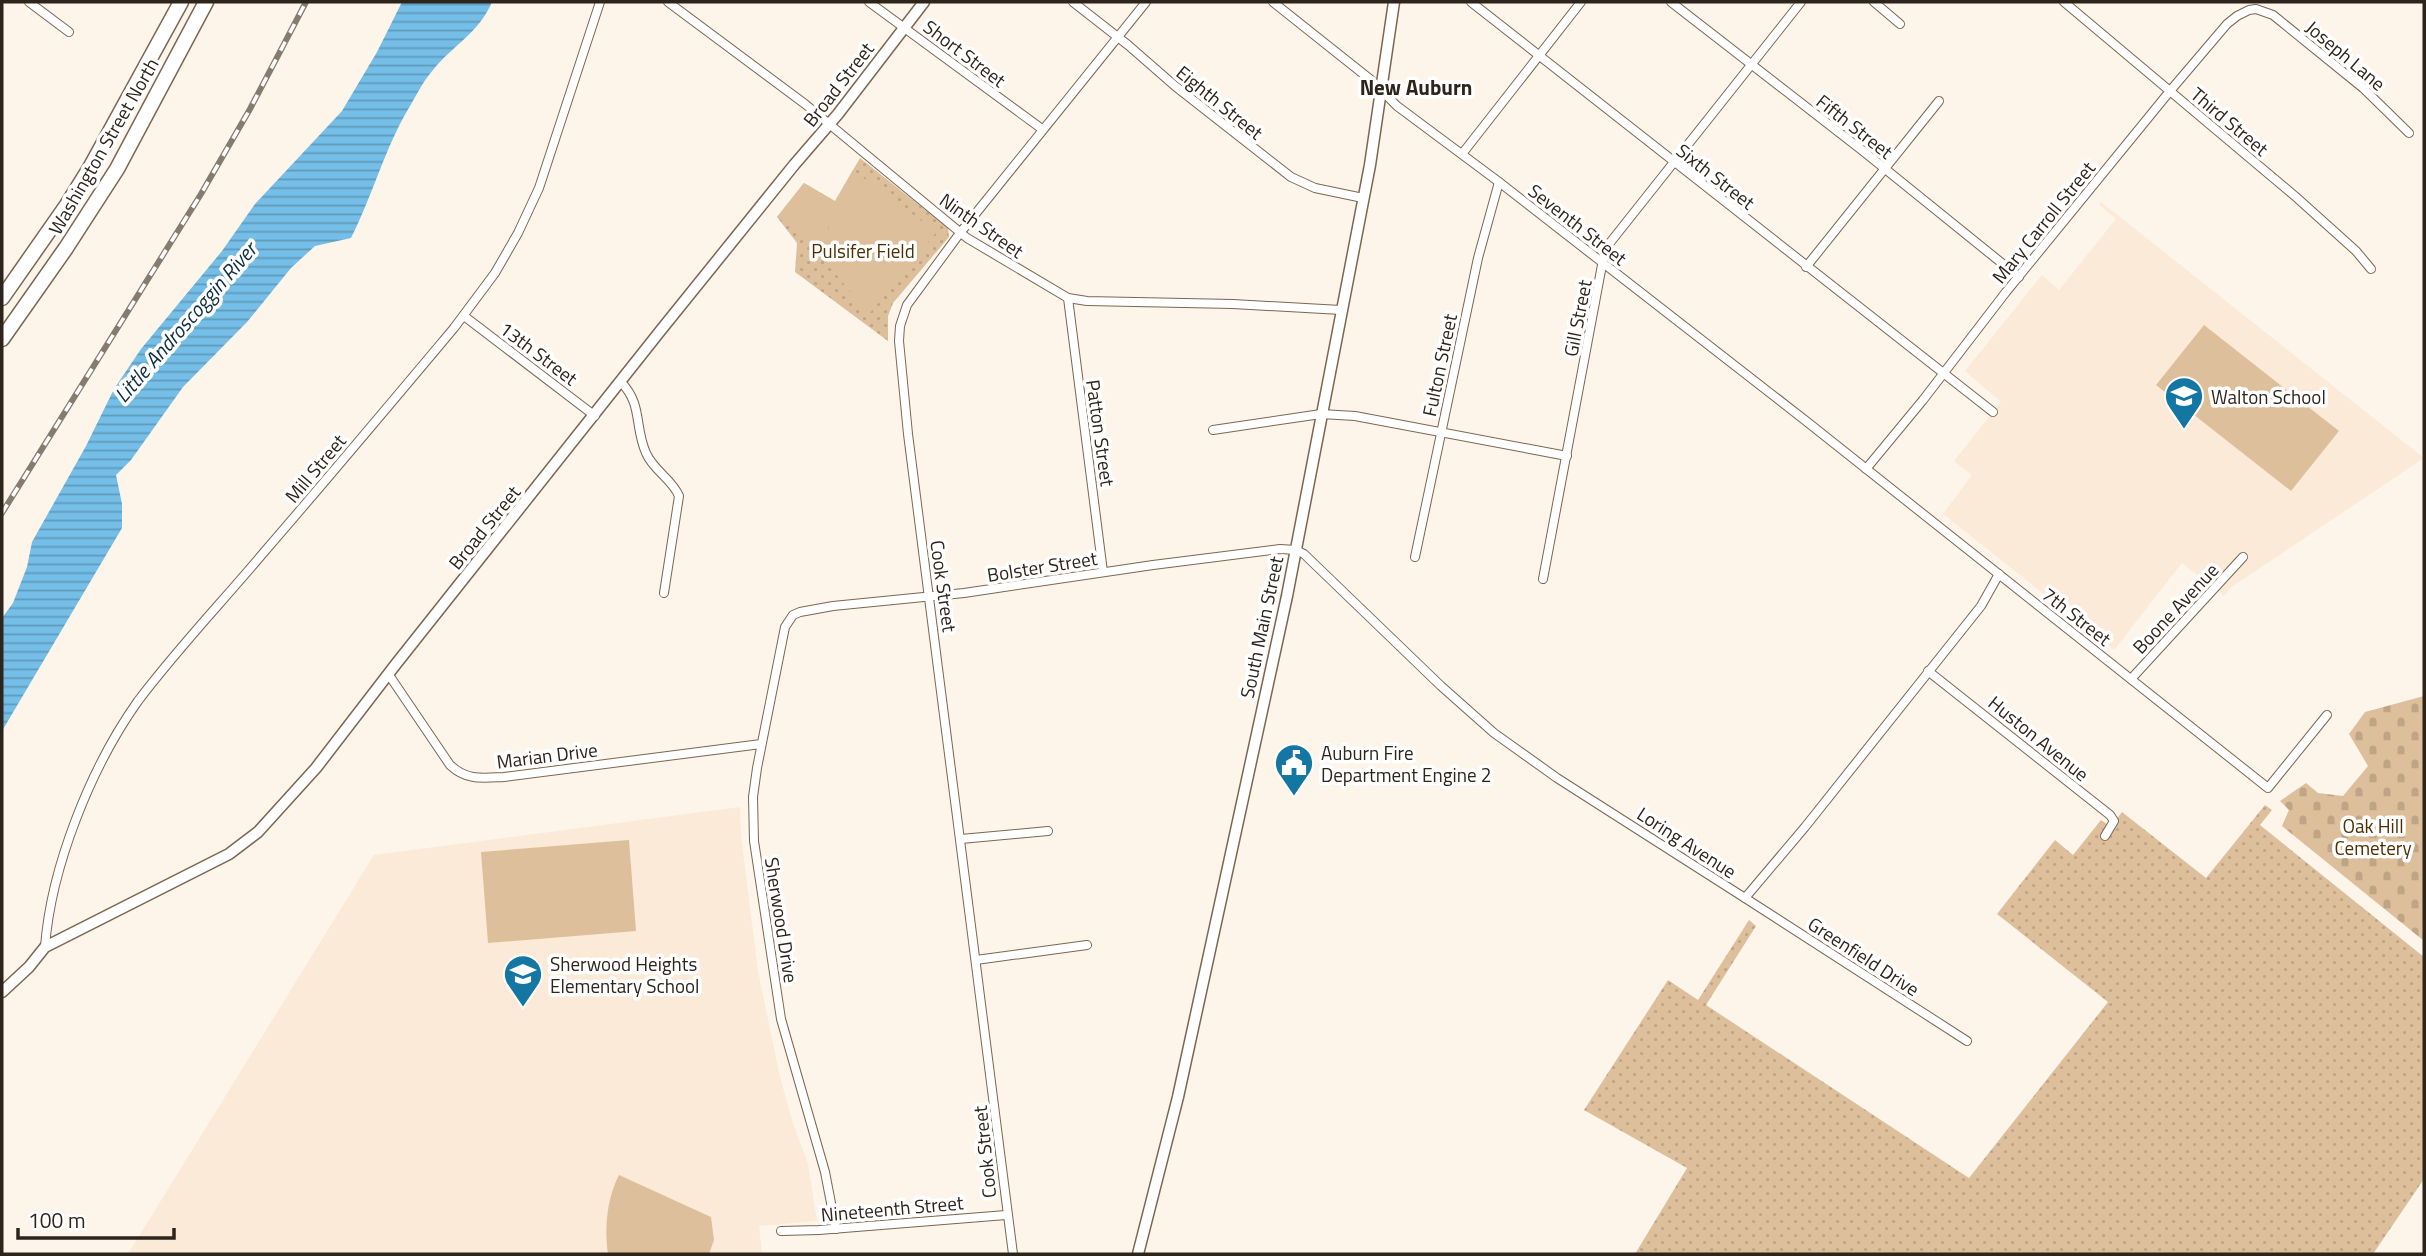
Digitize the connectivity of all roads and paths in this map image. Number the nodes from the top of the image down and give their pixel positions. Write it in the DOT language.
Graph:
graph roads {
  1 [pos="29,2"];
  2 [pos="181,2"];
  3 [pos="206,2"];
  4 [pos="600,2"];
  5 [pos="668,2"];
  6 [pos="869,2"];
  7 [pos="924,2"];
  8 [pos="1073,2"];
  9 [pos="1146,2"];
  10 [pos="1273,2"];
  11 [pos="1394,2"];
  12 [pos="1471,2"];
  13 [pos="1581,2"];
  14 [pos="1671,2"];
  15 [pos="1801,2"];
  16 [pos="1874,2"];
  17 [pos="2064,2"];
  18 [pos="2256,9"];
  19 [pos="1900,24"];
  20 [pos="904,28"];
  21 [pos="69,32"];
  22 [pos="1117,37"];
  23 [pos="1539,54"];
  24 [pos="1750,65"];
  25 [pos="1382,90"];
  26 [pos="2170,91"];
  27 [pos="1939,101"];
  28 [pos="830,124"];
  29 [pos="1042,129"];
  30 [pos="2409,133"];
  31 [pos="1462,154"];
  32 [pos="1674,162"];
  33 [pos="1885,169"];
  34 [pos="1499,182"];
  35 [pos="1363,198"];
  36 [pos="960,233"];
  37 [pos="1604,263"];
  38 [pos="1806,267"];
  39 [pos="2371,269"];
  40 [pos="2019,277"];
  41 [pos="2,298"];
  42 [pos="1068,298"];
  43 [pos="1341,310"];
  44 [pos="464,316"];
  45 [pos="2,339"];
  46 [pos="1942,373"];
  47 [pos="621,382"];
  48 [pos="1993,412"];
  49 [pos="1321,414"];
  50 [pos="595,416"];
  51 [pos="1213,430"];
  52 [pos="1440,433"];
  53 [pos="1567,456"];
  54 [pos="1866,469"];
  55 [pos="1296,550"];
  56 [pos="1415,557"];
  57 [pos="2243,557"];
  58 [pos="1103,572"];
  59 [pos="1999,574"];
  60 [pos="1543,579"];
  61 [pos="664,593"];
  62 [pos="929,596"];
  63 [pos="793,615"];
  64 [pos="1928,671"];
  65 [pos="389,675"];
  66 [pos="2131,679"];
  67 [pos="2328,715"];
  68 [pos="761,744"];
  69 [pos="1048,831"];
  70 [pos="2105,836"];
  71 [pos="961,839"];
  72 [pos="1745,898"];
  73 [pos="1087,945"];
  74 [pos="45,947"];
  75 [pos="976,960"];
  76 [pos="2,992"];
  77 [pos="1966,1041"];
  78 [pos="1006,1215"];
  79 [pos="836,1229"];
  80 [pos="781,1231"];
  81 [pos="1013,1254"];
  82 [pos="1138,1254"];
  1 -- 21 [label="street"];
  2 -- 41 [label="highway"];
  3 -- 45 [label="highway, Washington Street North"];
  4 -- 44 [label="street, Mill Street"];
  5 -- 28 [label="street, Ninth Street"];
  6 -- 20 [label="street, Short Street"];
  7 -- 20 [label="street, Broad Street"];
  8 -- 22 [label="street, Eighth Street"];
  9 -- 22 [label="street, Cook Street"];
  10 -- 25 [label="street, Seventh Street"];
  11 -- 25 [label="street, South Main Street"];
  12 -- 23 [label="street, Sixth Street"];
  13 -- 23 [label="street"];
  14 -- 24 [label="street, Fifth Street"];
  15 -- 24 [label="street, Gill Street"];
  16 -- 19 [label="street"];
  17 -- 26 [label="street, Third Street"];
  18 -- 26 [label="street, Mary Carroll Street"];
  18 -- 30 [label="street, Joseph Lane"];
  20 -- 28 [label="street, Broad Street"];
  20 -- 29 [label="street, Short Street"];
  22 -- 29 [label="street, Cook Street"];
  22 -- 35 [label="street, Eighth Street"];
  23 -- 31 [label="street"];
  23 -- 32 [label="street, Sixth Street"];
  24 -- 32 [label="street, Gill Street"];
  24 -- 33 [label="street, Fifth Street"];
  25 -- 31 [label="street, Seventh Street"];
  25 -- 35 [label="street, South Main Street"];
  26 -- 39 [label="street, Third Street"];
  26 -- 40 [label="street, Mary Carroll Street"];
  27 -- 33 [label="street"];
  28 -- 36 [label="street, Ninth Street"];
  28 -- 47 [label="street, Broad Street"];
  29 -- 36 [label="street, Cook Street"];
  31 -- 34 [label="street, Seventh Street"];
  32 -- 37 [label="street, Gill Street"];
  32 -- 38 [label="street, Sixth Street"];
  33 -- 38 [label="street"];
  33 -- 40 [label="street, Fifth Street"];
  34 -- 37 [label="street, Seventh Street"];
  34 -- 52 [label="street, Fulton Street"];
  35 -- 43 [label="street, South Main Street"];
  36 -- 42 [label="street, Ninth Street"];
  36 -- 62 [label="street, Cook Street"];
  37 -- 53 [label="street, Gill Street"];
  37 -- 54 [label="street, Seventh Street"];
  38 -- 46 [label="street, Sixth Street"];
  40 -- 46 [label="street, Mary Carroll Street"];
  42 -- 43 [label="street, Ninth Street"];
  42 -- 58 [label="street, Patton Street"];
  43 -- 49 [label="street, South Main Street"];
  44 -- 50 [label="street, 13th Street"];
  44 -- 74 [label="street, Mill Street"];
  46 -- 48 [label="street, Sixth Street"];
  46 -- 54 [label="street, Mary Carroll Street"];
  47 -- 50 [label="street, Broad Street"];
  47 -- 61 [label="street"];
  49 -- 51 [label="street"];
  49 -- 52 [label="street"];
  49 -- 55 [label="street, South Main Street"];
  50 -- 65 [label="street, Broad Street"];
  52 -- 53 [label="street"];
  52 -- 56 [label="street, Fulton Street"];
  53 -- 60 [label="street, Gill Street"];
  54 -- 59 [label="street, 7th Street"];
  55 -- 58 [label="street, Bolster Street"];
  55 -- 72 [label="street, Loring Avenue"];
  55 -- 82 [label="street, South Main Street"];
  57 -- 66 [label="street, Boone Avenue"];
  58 -- 62 [label="street, Bolster Street"];
  59 -- 64 [label="street, Loring Avenue"];
  59 -- 66 [label="street, 7th Street"];
  62 -- 63 [label="street, Bolster Street"];
  62 -- 71 [label="street, Cook Street"];
  63 -- 68 [label="street, Sherwood Drive"];
  64 -- 70 [label="street, Huston Avenue"];
  64 -- 72 [label="street, Loring Avenue"];
  65 -- 68 [label="street, Marian Drive"];
  65 -- 74 [label="street, Broad Street"];
  66 -- 67 [label="street, 7th Street"];
  68 -- 79 [label="street, Sherwood Drive"];
  69 -- 71 [label="street"];
  71 -- 75 [label="street, Cook Street"];
  72 -- 77 [label="street, Greenfield Drive"];
  73 -- 75 [label="street"];
  74 -- 76 [label="street, Broad Street"];
  75 -- 78 [label="street, Cook Street"];
  78 -- 79 [label="street, Nineteenth Street"];
  78 -- 81 [label="street, Cook Street"];
  79 -- 80 [label="street, Nineteenth Street"];
}
